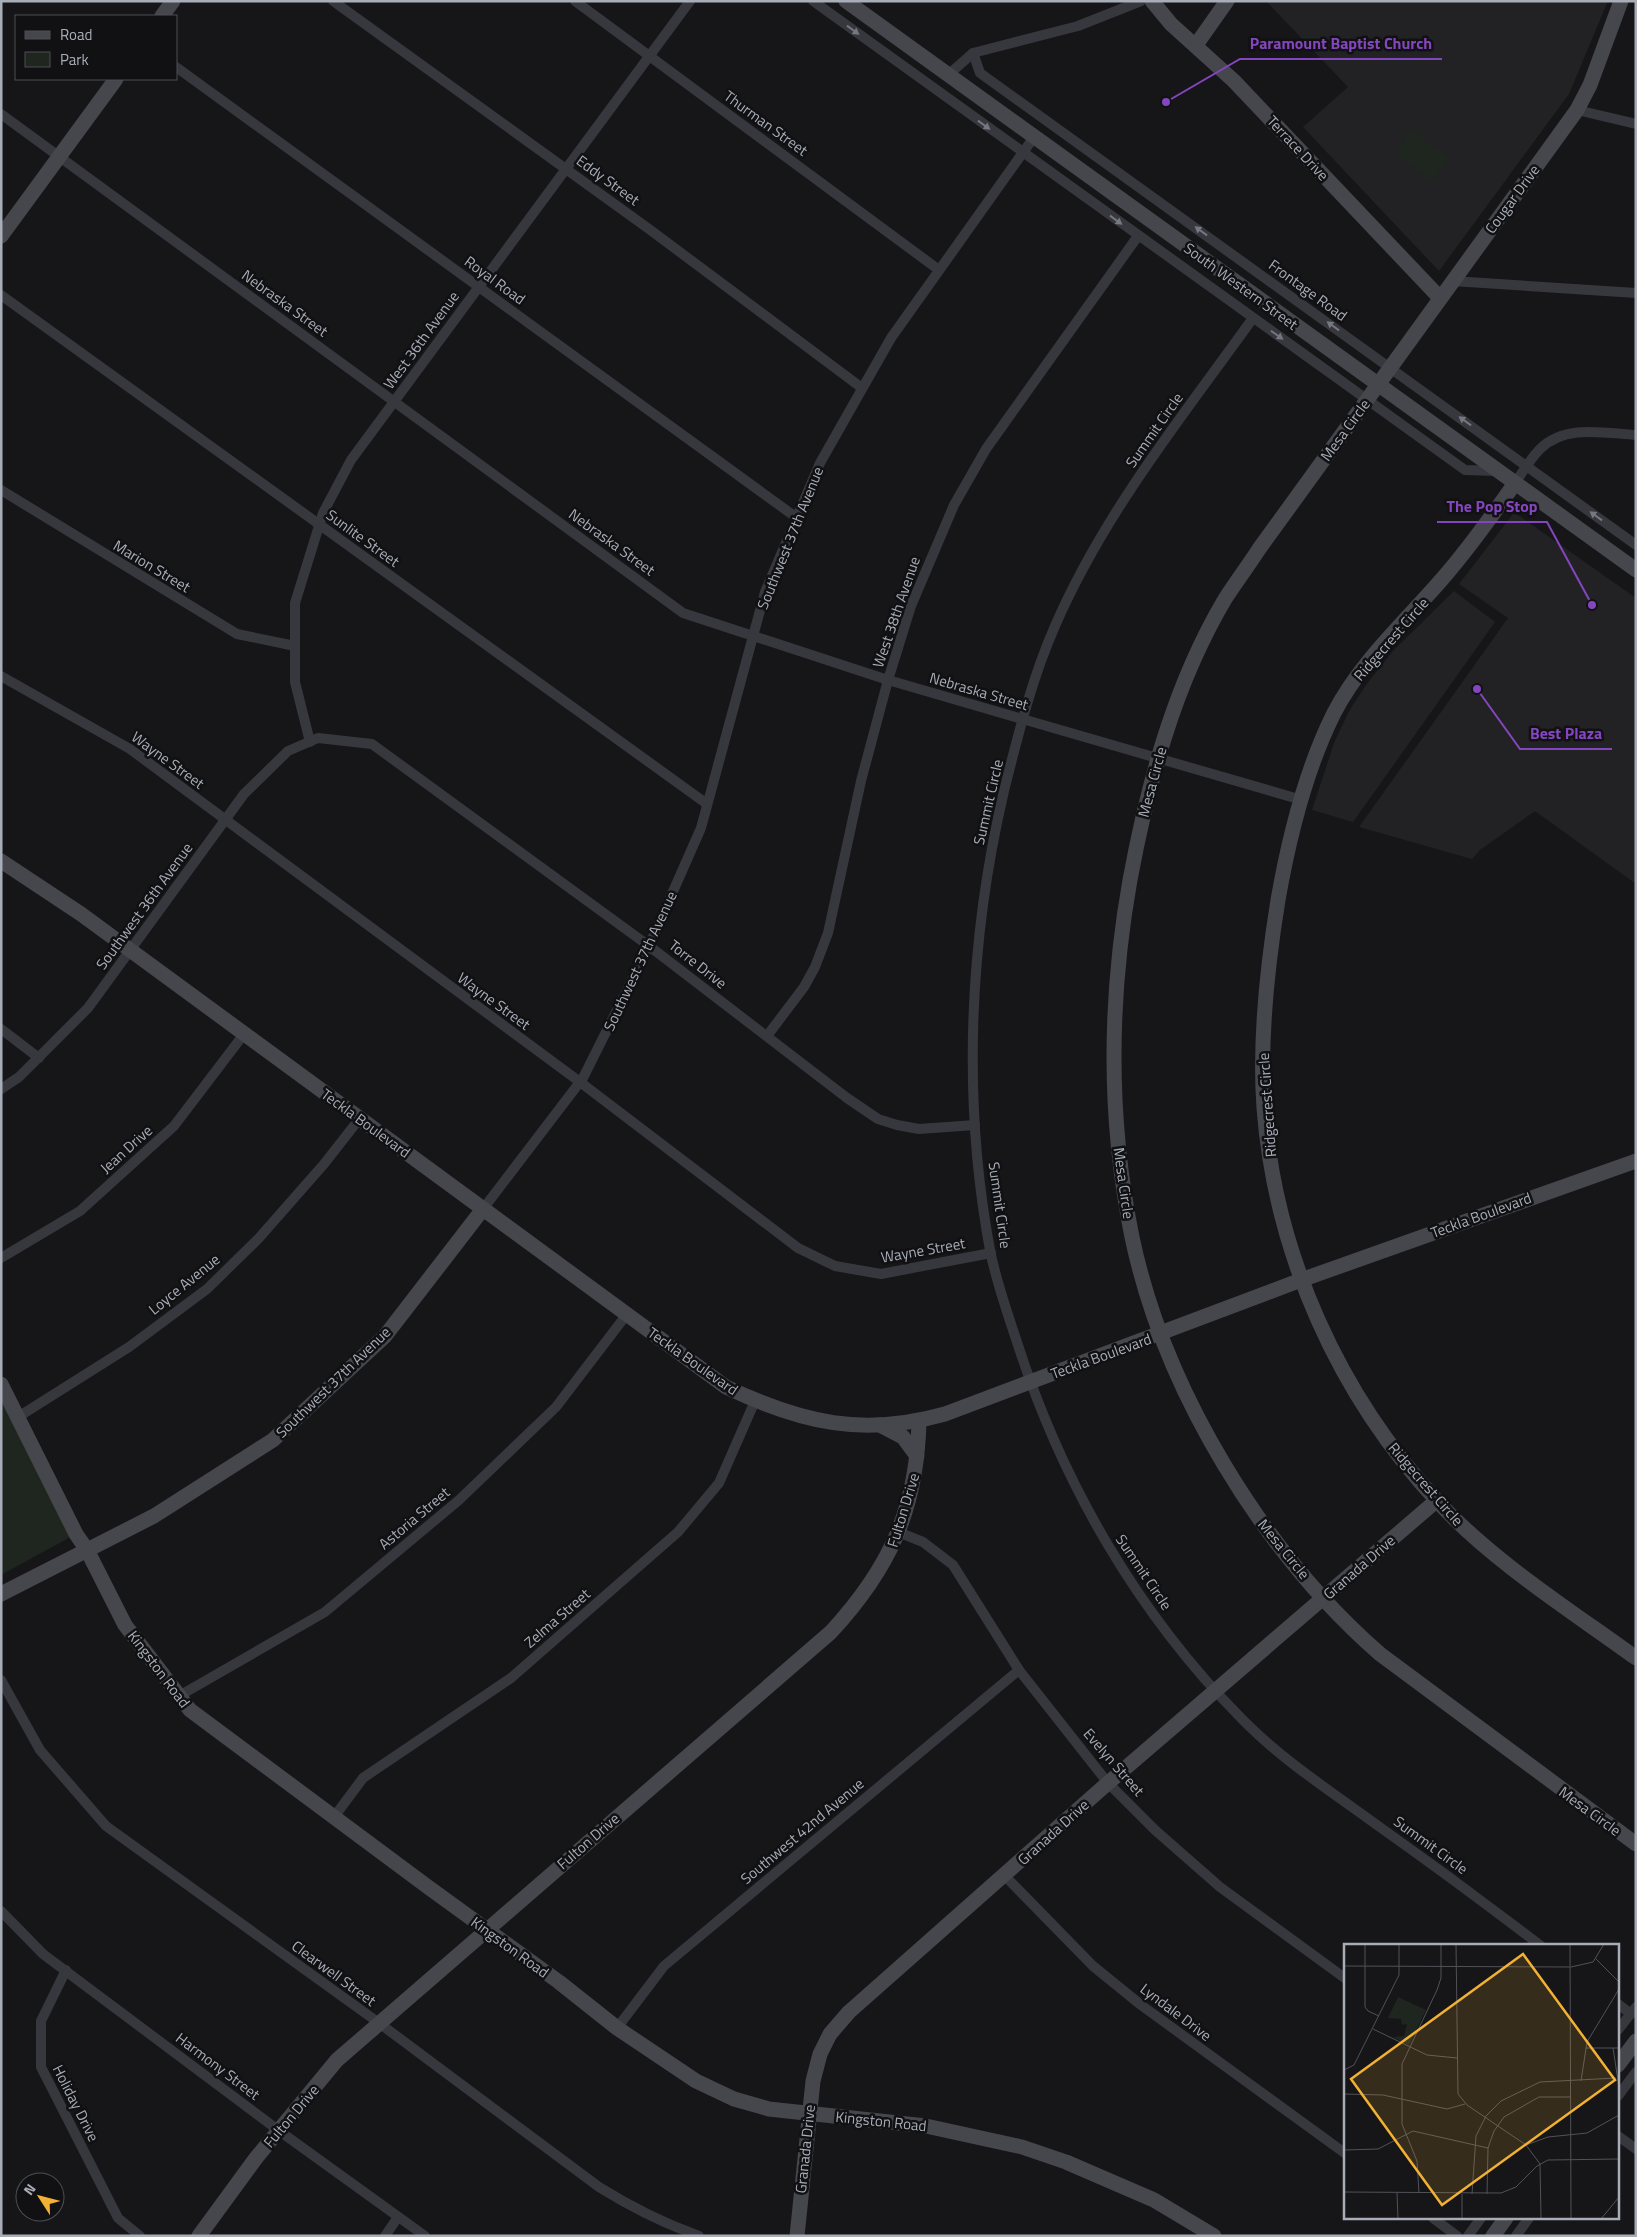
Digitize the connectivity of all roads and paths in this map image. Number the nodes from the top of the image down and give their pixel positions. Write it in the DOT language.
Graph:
graph roads {
  1 [pos="173,1"];
  2 [pos="333,1"];
  3 [pos="575,1"];
  4 [pos="690,1"];
  5 [pos="813,1"];
  6 [pos="846,1"];
  7 [pos="1140,1"];
  8 [pos="1152,1"];
  9 [pos="1227,1"];
  10 [pos="1622,1"];
  11 [pos="163,15"];
  12 [pos="1196,45"];
  13 [pos="973,53"];
  14 [pos="649,56"];
  15 [pos="178,67"];
  16 [pos="948,75"];
  17 [pos="115,80"];
  18 [pos="1577,110"];
  19 [pos="1,114"];
  20 [pos="1636,124"];
  21 [pos="1034,137"];
  22 [pos="1023,153"];
  23 [pos="59,156"];
  24 [pos="566,169"];
  25 [pos="1,236"];
  26 [pos="1138,236"];
  27 [pos="939,270"];
  28 [pos="1452,282"];
  29 [pos="479,287"];
  30 [pos="1636,293"];
  31 [pos="1,295"];
  32 [pos="1440,298"];
  33 [pos="1253,318"];
  34 [pos="1390,367"];
  35 [pos="1378,384"];
  36 [pos="862,388"];
  37 [pos="1367,400"];
  38 [pos="395,402"];
  39 [pos="1636,435"];
  40 [pos="1527,466"];
  41 [pos="1497,471"];
  42 [pos="1515,483"];
  43 [pos="1,490"];
  44 [pos="797,518"];
  45 [pos="319,525"];
  46 [pos="1636,545"];
  47 [pos="1636,570"];
  48 [pos="753,636"];
  49 [pos="295,646"];
  50 [pos="1,676"];
  51 [pos="888,680"];
  52 [pos="1023,720"];
  53 [pos="310,742"];
  54 [pos="1159,758"];
  55 [pos="1302,800"];
  56 [pos="707,804"];
  57 [pos="225,820"];
  58 [pos="1,861"];
  59 [pos="649,946"];
  60 [pos="130,950"];
  61 [pos="1,1029"];
  62 [pos="244,1034"];
  63 [pos="766,1036"];
  64 [pos="38,1058"];
  65 [pos="580,1082"];
  66 [pos="1,1089"];
  67 [pos="360,1118"];
  68 [pos="975,1125"];
  69 [pos="1636,1160"];
  70 [pos="483,1209"];
  71 [pos="991,1253"];
  72 [pos="1,1258"];
  73 [pos="1301,1280"];
  74 [pos="627,1314"];
  75 [pos="1162,1334"];
  76 [pos="1030,1382"];
  77 [pos="1,1384"];
  78 [pos="755,1401"];
  79 [pos="18,1417"];
  80 [pos="919,1421"];
  81 [pos="879,1425"];
  82 [pos="917,1456"];
  83 [pos="1436,1500"];
  84 [pos="898,1532"];
  85 [pos="87,1550"];
  86 [pos="1,1594"];
  87 [pos="1323,1598"];
  88 [pos="1636,1658"];
  89 [pos="1019,1670"];
  90 [pos="1,1680"];
  91 [pos="1216,1691"];
  92 [pos="179,1696"];
  93 [pos="1108,1783"];
  94 [pos="334,1817"];
  95 [pos="1636,1844"];
  96 [pos="1004,1875"];
  97 [pos="1,1911"];
  98 [pos="486,1929"];
  99 [pos="1538,1944"];
  100 [pos="66,1970"];
  101 [pos="1344,1978"];
  102 [pos="1620,2005"];
  103 [pos="1633,2010"];
  104 [pos="378,2023"];
  105 [pos="1620,2027"];
  106 [pos="617,2028"];
  107 [pos="1636,2041"];
  108 [pos="1620,2062"];
  109 [pos="1636,2072"];
  110 [pos="1620,2093"];
  111 [pos="808,2113"];
  112 [pos="278,2130"];
  113 [pos="1620,2137"];
  114 [pos="1636,2149"];
  115 [pos="1344,2153"];
  116 [pos="398,2217"];
  117 [pos="1436,2220"];
  118 [pos="1480,2220"];
  119 [pos="1528,2220"];
  120 [pos="1500,2226"];
  121 [pos="140,2236"];
  122 [pos="199,2236"];
  123 [pos="385,2236"];
  124 [pos="425,2236"];
  125 [pos="699,2236"];
  126 [pos="797,2236"];
  127 [pos="1214,2236"];
  128 [pos="1457,2236"];
  129 [pos="1468,2236"];
  130 [pos="1516,2236"];
  1 -- 11 [label="street"];
  2 -- 24 [label="street, Eddy Street"];
  3 -- 14 [label="street, Thurman Street"];
  4 -- 14 [label="street, West 36th Avenue"];
  5 -- 22 [label="street, one-way"];
  6 -- 16 [label="street, South Western Street"];
  7 -- 13 [label="street"];
  8 -- 12 [label="street, Terrace Drive"];
  9 -- 12 [label="street"];
  10 -- 18 [label="street, Cougar Drive"];
  12 -- 32 [label="street, Terrace Drive"];
  13 -- 16 [label="street"];
  34 -- 13 [label="street, Frontage Road, one-way"];
  14 -- 24 [label="street, West 36th Avenue"];
  14 -- 27 [label="street, Thurman Street"];
  15 -- 29 [label="street, Royal Road"];
  16 -- 21 [label="street, South Western Street"];
  17 -- 23 [label="street"];
  18 -- 20 [label="street"];
  18 -- 28 [label="street, Cougar Drive"];
  19 -- 23 [label="street, Nebraska Street"];
  21 -- 22 [label="street, Southwest 37th Avenue"];
  21 -- 35 [label="street, South Western Street"];
  22 -- 26 [label="street, one-way"];
  22 -- 27 [label="street, Southwest 37th Avenue"];
  23 -- 25 [label="street"];
  23 -- 38 [label="street, Nebraska Street"];
  24 -- 29 [label="street, West 36th Avenue"];
  24 -- 36 [label="street, Eddy Street"];
  26 -- 33 [label="street"];
  26 -- 51 [label="street, West 38th Avenue"];
  27 -- 36 [label="street, Southwest 37th Avenue"];
  28 -- 30 [label="street"];
  28 -- 32 [label="street, Cougar Drive"];
  29 -- 38 [label="street, West 36th Avenue"];
  29 -- 44 [label="street, Royal Road"];
  31 -- 45 [label="street, Sunlite Street"];
  32 -- 34 [label="street, Cougar Drive"];
  33 -- 37 [label="street, one-way"];
  33 -- 52 [label="street, Summit Circle"];
  34 -- 35 [label="street, Cougar Drive"];
  40 -- 34 [label="street, Frontage Road, one-way"];
  35 -- 37 [label="street, Mesa Circle"];
  35 -- 41 [label="street, South Western Street"];
  36 -- 44 [label="street, Southwest 37th Avenue"];
  37 -- 41 [label="street"];
  37 -- 54 [label="street, Mesa Circle"];
  38 -- 45 [label="street, West 36th Avenue"];
  38 -- 48 [label="street, Nebraska Street"];
  39 -- 40 [label="street"];
  40 -- 42 [label="street"];
  46 -- 40 [label="street, Frontage Road, one-way"];
  41 -- 42 [label="street, South Western Street"];
  42 -- 47 [label="street, South Western Street"];
  42 -- 55 [label="street, Ridgecrest Circle"];
  43 -- 49 [label="street, Marion Street"];
  44 -- 48 [label="street, Southwest 37th Avenue"];
  45 -- 49 [label="street, West 36th Avenue"];
  45 -- 56 [label="street, Sunlite Street"];
  48 -- 51 [label="street, Nebraska Street"];
  48 -- 56 [label="street, Southwest 37th Avenue"];
  49 -- 53 [label="street, West 36th Avenue"];
  50 -- 57 [label="street, Wayne Street"];
  51 -- 52 [label="street, Nebraska Street"];
  51 -- 63 [label="street, West 38th Avenue"];
  52 -- 54 [label="street, Nebraska Street"];
  52 -- 68 [label="street, Summit Circle"];
  53 -- 57 [label="street, Southwest 36th Avenue"];
  53 -- 59 [label="street, Torre Drive"];
  54 -- 55 [label="street, Nebraska Street"];
  54 -- 75 [label="street, Mesa Circle"];
  55 -- 73 [label="street, Ridgecrest Circle"];
  56 -- 59 [label="street, Southwest 37th Avenue"];
  57 -- 60 [label="street, Southwest 36th Avenue"];
  57 -- 65 [label="street, Wayne Street"];
  58 -- 60 [label="street, Teckla Boulevard"];
  59 -- 63 [label="street, Torre Drive"];
  59 -- 65 [label="street, Southwest 37th Avenue"];
  60 -- 62 [label="street, Teckla Boulevard"];
  60 -- 64 [label="street, Southwest 36th Avenue"];
  61 -- 64 [label="street"];
  62 -- 67 [label="street, Teckla Boulevard"];
  62 -- 72 [label="street, Jean Drive"];
  63 -- 68 [label="street, Torre Drive"];
  64 -- 66 [label="street, Southwest 36th Avenue"];
  65 -- 70 [label="street, Southwest 37th Avenue"];
  65 -- 71 [label="street, Wayne Street"];
  67 -- 70 [label="street, Teckla Boulevard"];
  67 -- 79 [label="street, Loyce Avenue"];
  68 -- 71 [label="street, Summit Circle"];
  69 -- 73 [label="street, Teckla Boulevard"];
  70 -- 74 [label="street, Teckla Boulevard"];
  70 -- 85 [label="street, Southwest 37th Avenue"];
  71 -- 76 [label="street, Summit Circle"];
  73 -- 75 [label="street, Teckla Boulevard"];
  73 -- 83 [label="street, Ridgecrest Circle"];
  74 -- 78 [label="street, Teckla Boulevard"];
  74 -- 92 [label="street, Astoria Street"];
  75 -- 76 [label="street, Teckla Boulevard"];
  75 -- 87 [label="street, Mesa Circle"];
  76 -- 80 [label="street, Teckla Boulevard"];
  76 -- 91 [label="street, Summit Circle"];
  77 -- 79 [label="street, Kingston Road"];
  78 -- 81 [label="street, Teckla Boulevard"];
  78 -- 94 [label="street, Zelma Street"];
  79 -- 85 [label="street, Kingston Road"];
  80 -- 81 [label="street, Teckla Boulevard"];
  80 -- 82 [label="street, Fulton Drive"];
  81 -- 82 [label="street"];
  82 -- 84 [label="street, Fulton Drive"];
  83 -- 87 [label="street, Granada Drive"];
  83 -- 88 [label="street, Ridgecrest Circle"];
  84 -- 89 [label="street, Evelyn Street"];
  84 -- 98 [label="street, Fulton Drive"];
  85 -- 86 [label="street, Southwest 37th Avenue"];
  85 -- 92 [label="street, Kingston Road"];
  87 -- 91 [label="street, Granada Drive"];
  87 -- 95 [label="street, Mesa Circle"];
  89 -- 93 [label="street, Evelyn Street"];
  89 -- 106 [label="street, Southwest 42nd Avenue"];
  90 -- 104 [label="street, Clearwell Street"];
  91 -- 93 [label="street, Granada Drive"];
  91 -- 99 [label="street, Summit Circle"];
  92 -- 94 [label="street, Kingston Road"];
  93 -- 96 [label="street, Granada Drive"];
  93 -- 101 [label="street, Evelyn Street"];
  94 -- 98 [label="street, Kingston Road"];
  96 -- 111 [label="street, Granada Drive"];
  96 -- 115 [label="street, Lyndale Drive"];
  97 -- 100 [label="street, Harmony Street"];
  98 -- 104 [label="street, Fulton Drive"];
  98 -- 106 [label="street, Kingston Road"];
  100 -- 112 [label="street, Harmony Street"];
  100 -- 121 [label="street, Holiday Drive"];
  102 -- 103 [label="street"];
  103 -- 105 [label="street"];
  104 -- 112 [label="street, Fulton Drive"];
  104 -- 125 [label="street, Clearwell Street"];
  106 -- 111 [label="street, Kingston Road"];
  107 -- 108 [label="street"];
  109 -- 110 [label="street"];
  111 -- 126 [label="street, Granada Drive"];
  111 -- 127 [label="street, Kingston Road"];
  112 -- 116 [label="street, Harmony Street"];
  112 -- 122 [label="street, Fulton Drive"];
  113 -- 114 [label="street"];
  116 -- 123 [label="street"];
  116 -- 124 [label="street, Harmony Street"];
  117 -- 128 [label="street"];
  118 -- 129 [label="street"];
  119 -- 130 [label="street"];
  120 -- 130 [label="street"];
}
